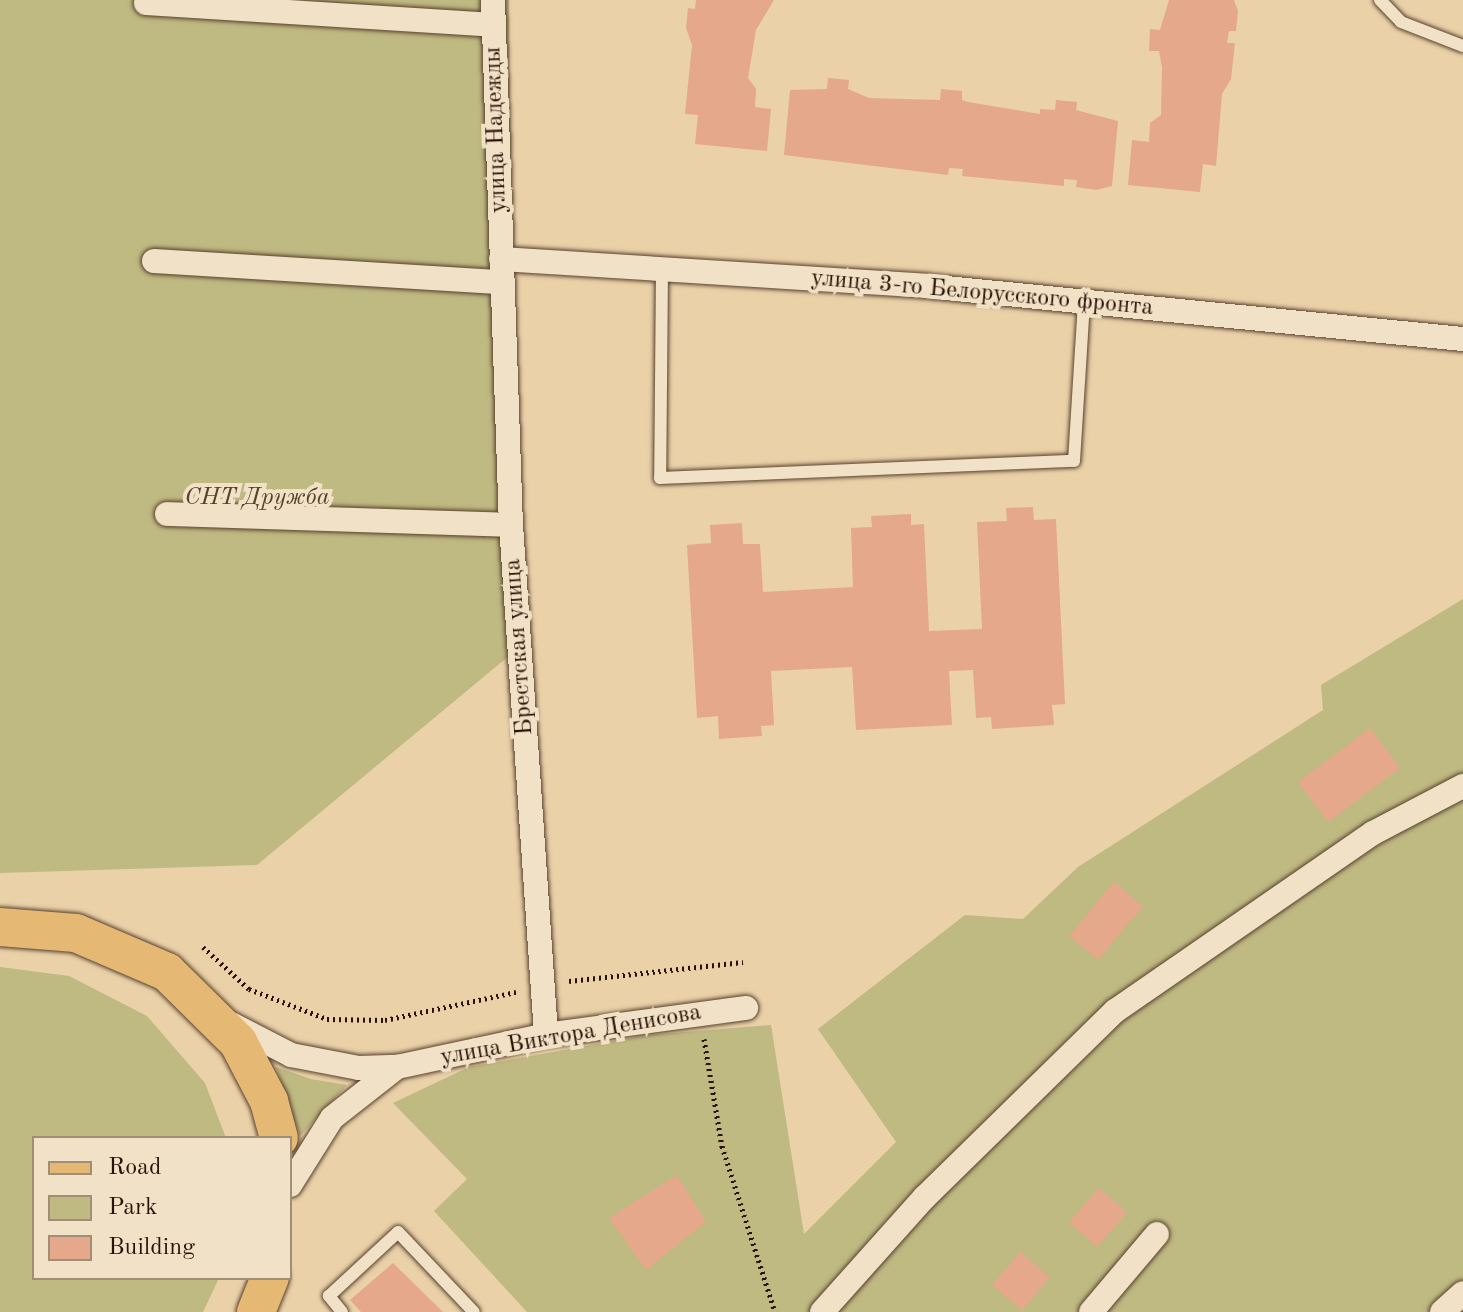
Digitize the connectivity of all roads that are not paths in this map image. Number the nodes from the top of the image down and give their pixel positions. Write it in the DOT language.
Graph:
graph roads {
  1 [pos="493,0"];
  2 [pos="1380,0"];
  3 [pos="146,3"];
  4 [pos="493,25"];
  5 [pos="1463,46"];
  6 [pos="154,261"];
  7 [pos="662,269"];
  8 [pos="501,270"];
  9 [pos="1084,302"];
  10 [pos="1463,339"];
  11 [pos="167,514"];
  12 [pos="511,525"];
  13 [pos="1463,786"];
  14 [pos="0,927"];
  15 [pos="746,1008"];
  16 [pos="218,1015"];
  17 [pos="546,1035"];
  18 [pos="397,1067"];
  19 [pos="278,1136"];
  20 [pos="292,1182"];
  21 [pos="1157,1234"];
  22 [pos="269,1280"];
  23 [pos="1463,1293"];
  24 [pos="256,1312"];
  25 [pos="342,1312"];
  26 [pos="474,1312"];
  27 [pos="822,1312"];
  28 [pos="1091,1312"];
  29 [pos="1442,1312"];
  1 -- 4 [label="street, улица Надежды"];
  2 -- 5 [label="lane"];
  3 -- 4 [label="street"];
  4 -- 8 [label="street, улица Надежды"];
  6 -- 8 [label="street, улица 3-го Белорусского фронта"];
  7 -- 8 [label="street, улица 3-го Белорусского фронта"];
  7 -- 9 [label="street, улица 3-го Белорусского фронта"];
  7 -- 9 [label="lane"];
  8 -- 12 [label="street, Брестская улица"];
  9 -- 10 [label="street, улица 3-го Белорусского фронта"];
  11 -- 12 [label="street"];
  12 -- 17 [label="street, Брестская улица"];
  13 -- 27 [label="street"];
  14 -- 16 [label="main road"];
  15 -- 17 [label="street, улица Виктора Денисова"];
  16 -- 18 [label="street, улица Виктора Денисова"];
  16 -- 19 [label="main road"];
  17 -- 18 [label="street, улица Виктора Денисова"];
  18 -- 20 [label="street, улица Виктора Денисова"];
  21 -- 28 [label="street"];
  22 -- 24 [label="main road"];
  23 -- 29 [label="street"];
  25 -- 26 [label="lane"];
}
